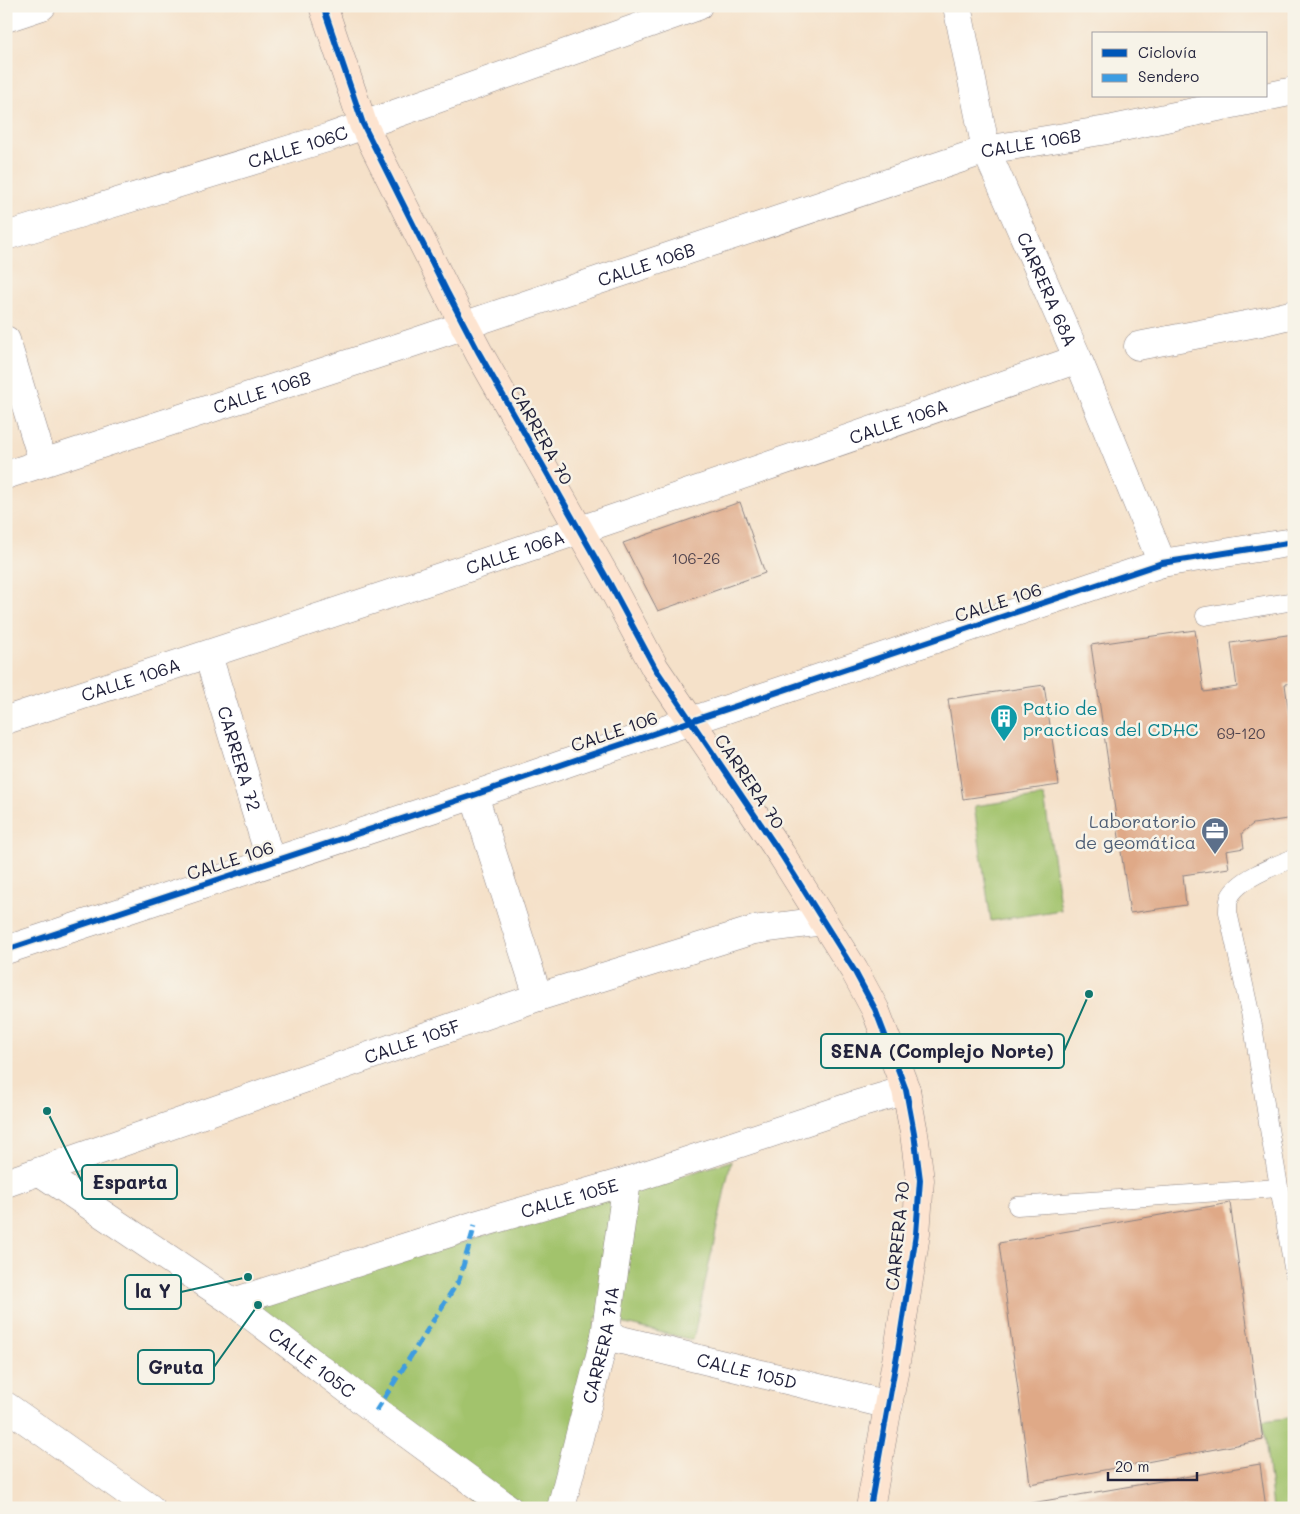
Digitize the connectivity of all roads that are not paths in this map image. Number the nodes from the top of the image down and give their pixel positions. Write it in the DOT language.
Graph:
graph roads {
  1 [pos="42,6"];
  2 [pos="323,6"];
  3 [pos="698,6"];
  4 [pos="957,6"];
  5 [pos="6,18"];
  6 [pos="1294,91"];
  7 [pos="1268,96"];
  8 [pos="1261,98"];
  9 [pos="363,124"];
  10 [pos="986,150"];
  11 [pos="6,236"];
  12 [pos="1294,314"];
  13 [pos="464,326"];
  14 [pos="6,340"];
  15 [pos="1138,346"];
  16 [pos="1078,359"];
  17 [pos="43,462"];
  18 [pos="6,475"];
  19 [pos="579,531"];
  20 [pos="1294,542"];
  21 [pos="1162,563"];
  22 [pos="1294,600"];
  23 [pos="1205,616"];
  24 [pos="208,655"];
  25 [pos="6,720"];
  26 [pos="690,722"];
  27 [pos="474,795"];
  28 [pos="1294,858"];
  29 [pos="271,862"];
  30 [pos="823,921"];
  31 [pos="6,950"];
  32 [pos="538,997"];
  33 [pos="906,1090"];
  34 [pos="40,1172"];
  35 [pos="627,1181"];
  36 [pos="6,1183"];
  37 [pos="1279,1188"];
  38 [pos="1017,1206"];
  39 [pos="1294,1273"];
  40 [pos="233,1302"];
  41 [pos="605,1336"];
  42 [pos="889,1404"];
  43 [pos="6,1406"];
  44 [pos="150,1508"];
  45 [pos="508,1508"];
  46 [pos="561,1508"];
  47 [pos="870,1508"];
  1 -- 5 [label="street"];
  2 -- 9 [label="street, CARRERA 70"];
  3 -- 9 [label="street, CALLE 106C"];
  4 -- 10 [label="street, CARRERA 68A"];
  6 -- 7 [label="street, CALLE 106B"];
  8 -- 10 [label="street, CALLE 106B"];
  9 -- 11 [label="street, CALLE 106C"];
  9 -- 13 [label="street, CARRERA 70"];
  10 -- 13 [label="street, CALLE 106B"];
  10 -- 16 [label="street, CARRERA 68A"];
  12 -- 15 [label="street"];
  13 -- 17 [label="street, CALLE 106B"];
  13 -- 19 [label="street, CARRERA 70"];
  14 -- 17 [label="street"];
  16 -- 19 [label="street, CALLE 106A"];
  16 -- 21 [label="street, CARRERA 68A"];
  17 -- 18 [label="street, CALLE 106B"];
  19 -- 24 [label="street, CALLE 106A"];
  19 -- 26 [label="street, CARRERA 70"];
  20 -- 21 [label="street, CALLE 106"];
  21 -- 26 [label="street, CALLE 106"];
  22 -- 23 [label="lane"];
  24 -- 25 [label="street, CALLE 106A"];
  24 -- 29 [label="street, CARRERA 72"];
  26 -- 27 [label="street, CALLE 106"];
  26 -- 30 [label="street, CARRERA 70"];
  27 -- 29 [label="street, CALLE 106"];
  27 -- 32 [label="street"];
  28 -- 37 [label="lane"];
  29 -- 31 [label="street, CALLE 106"];
  30 -- 32 [label="street, CALLE 105F"];
  30 -- 33 [label="street, CARRERA 70"];
  32 -- 34 [label="street, CALLE 105F"];
  33 -- 35 [label="street, CALLE 105E"];
  33 -- 42 [label="street, CARRERA 70"];
  34 -- 36 [label="street, CALLE 105F"];
  34 -- 40 [label="street, CALLE 105C"];
  35 -- 40 [label="street, CALLE 105E"];
  35 -- 41 [label="street, CARRERA 71A"];
  37 -- 38 [label="lane"];
  37 -- 39 [label="lane"];
  40 -- 45 [label="street, CALLE 105C"];
  41 -- 42 [label="street, CALLE 105D"];
  41 -- 46 [label="street, CARRERA 71A"];
  42 -- 47 [label="street, CARRERA 70"];
  43 -- 44 [label="street"];
}
